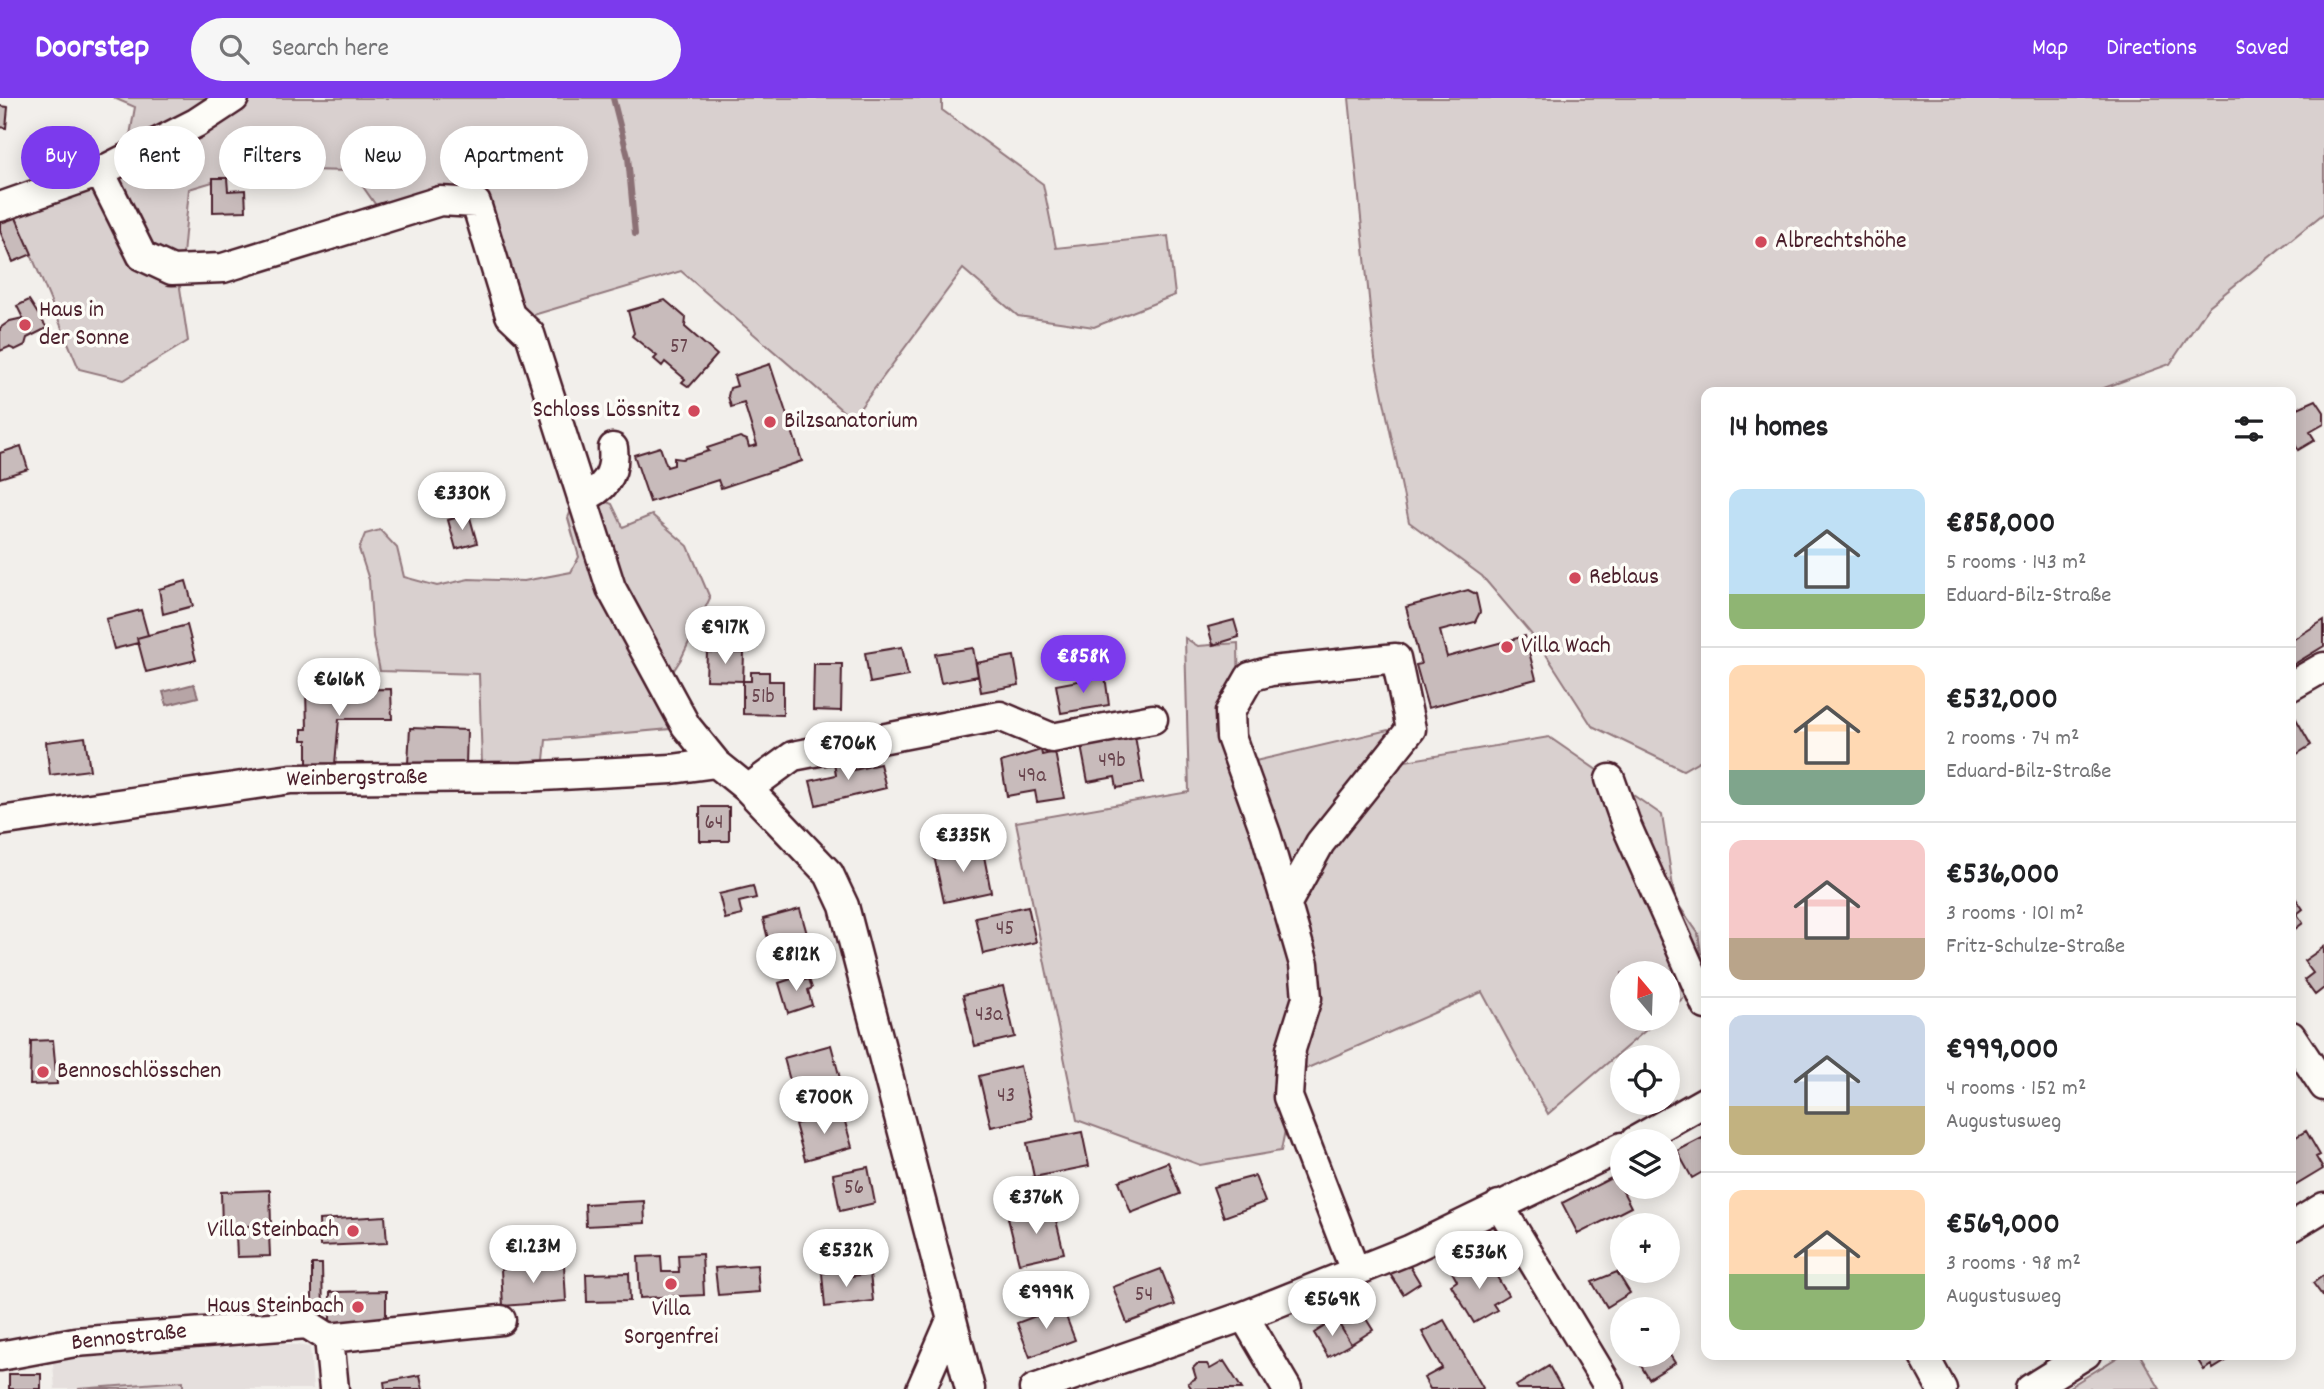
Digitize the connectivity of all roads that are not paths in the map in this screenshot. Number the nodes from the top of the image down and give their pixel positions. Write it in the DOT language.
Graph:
graph roads {
  1 [pos="234,98"];
  2 [pos="100,172"];
  3 [pos="51,189"];
  4 [pos="0,207"];
  5 [pos="613,448"];
  6 [pos="582,498"];
  7 [pos="2324,667"];
  8 [pos="2296,682"];
  9 [pos="1153,719"];
  10 [pos="716,763"];
  11 [pos="1610,779"];
  12 [pos="748,789"];
  13 [pos="0,821"];
  14 [pos="1288,901"];
  15 [pos="1701,993"];
  16 [pos="2296,1044"];
  17 [pos="2324,1086"];
  18 [pos="1701,1104"];
  19 [pos="1656,1129"];
  20 [pos="1610,1153"];
  21 [pos="1499,1205"];
  22 [pos="2324,1207"];
  23 [pos="2296,1224"];
  24 [pos="1354,1271"];
  25 [pos="1244,1316"];
  26 [pos="501,1320"];
  27 [pos="951,1320"];
  28 [pos="329,1339"];
  29 [pos="0,1356"];
  30 [pos="1926,1360"];
  31 [pos="2076,1360"];
  32 [pos="334,1389"];
  33 [pos="921,1389"];
  34 [pos="970,1389"];
  35 [pos="1034,1389"];
  36 [pos="1287,1389"];
  37 [pos="1610,1389"];
  38 [pos="1942,1389"];
  39 [pos="2030,1389"];
  1 -- 2 [label="street"];
  2 -- 6 [label="street"];
  3 -- 4 [label="street"];
  5 -- 6 [label="street"];
  6 -- 10 [label="street"];
  7 -- 8 [label="street"];
  9 -- 12 [label="street"];
  10 -- 12 [label="street"];
  10 -- 13 [label="street, Weinbergstraße"];
  11 -- 15 [label="street"];
  12 -- 27 [label="street"];
  14 -- 14 [label="street"];
  14 -- 24 [label="street"];
  16 -- 17 [label="street"];
  18 -- 19 [label="street"];
  20 -- 21 [label="street"];
  21 -- 24 [label="street"];
  21 -- 37 [label="street"];
  22 -- 23 [label="street"];
  24 -- 25 [label="street"];
  25 -- 35 [label="street"];
  25 -- 36 [label="street"];
  26 -- 28 [label="street"];
  27 -- 33 [label="street"];
  27 -- 34 [label="street"];
  28 -- 29 [label="street, Bennostraße"];
  28 -- 32 [label="street"];
  30 -- 38 [label="street"];
  31 -- 39 [label="street"];
}
